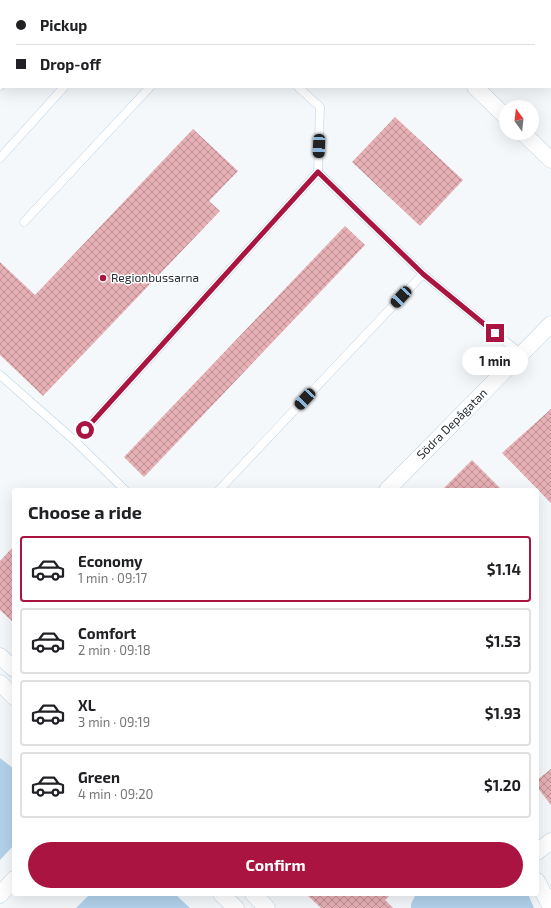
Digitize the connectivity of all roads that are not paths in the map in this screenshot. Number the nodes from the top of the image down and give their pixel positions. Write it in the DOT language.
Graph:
graph roads {
  1 [pos="63,88"];
  2 [pos="149,88"];
  3 [pos="299,88"];
  4 [pos="476,88"];
  5 [pos="499,110"];
  6 [pos="530,140"];
  7 [pos="0,158"];
  8 [pos="551,160"];
  9 [pos="318,172"];
  10 [pos="24,222"];
  11 [pos="423,274"];
  12 [pos="551,324"];
  13 [pos="521,354"];
  14 [pos="0,375"];
  15 [pos="74,441"];
  16 [pos="124,488"];
  17 [pos="221,488"];
  18 [pos="389,488"];
  19 [pos="0,656"];
  20 [pos="12,667"];
  21 [pos="0,683"];
  22 [pos="12,695"];
  23 [pos="551,841"];
  24 [pos="539,850"];
  25 [pos="12,881"];
  26 [pos="539,885"];
  27 [pos="0,895"];
  28 [pos="223,896"];
  29 [pos="255,896"];
  30 [pos="551,907"];
  31 [pos="236,908"];
  32 [pos="267,908"];
  1 -- 7 [label="lane"];
  2 -- 10 [label="lane"];
  3 -- 9 [label="lane"];
  4 -- 5 [label="street"];
  6 -- 8 [label="street"];
  9 -- 11 [label="lane"];
  9 -- 15 [label="lane"];
  11 -- 13 [label="lane"];
  11 -- 17 [label="lane"];
  12 -- 13 [label="street, Södra Depågatan"];
  13 -- 18 [label="street, Södra Depågatan"];
  14 -- 15 [label="lane"];
  15 -- 16 [label="lane"];
  19 -- 20 [label="street"];
  21 -- 22 [label="street"];
  23 -- 24 [label="street"];
  25 -- 27 [label="street"];
  26 -- 30 [label="street"];
  28 -- 31 [label="street"];
  29 -- 32 [label="street"];
}
